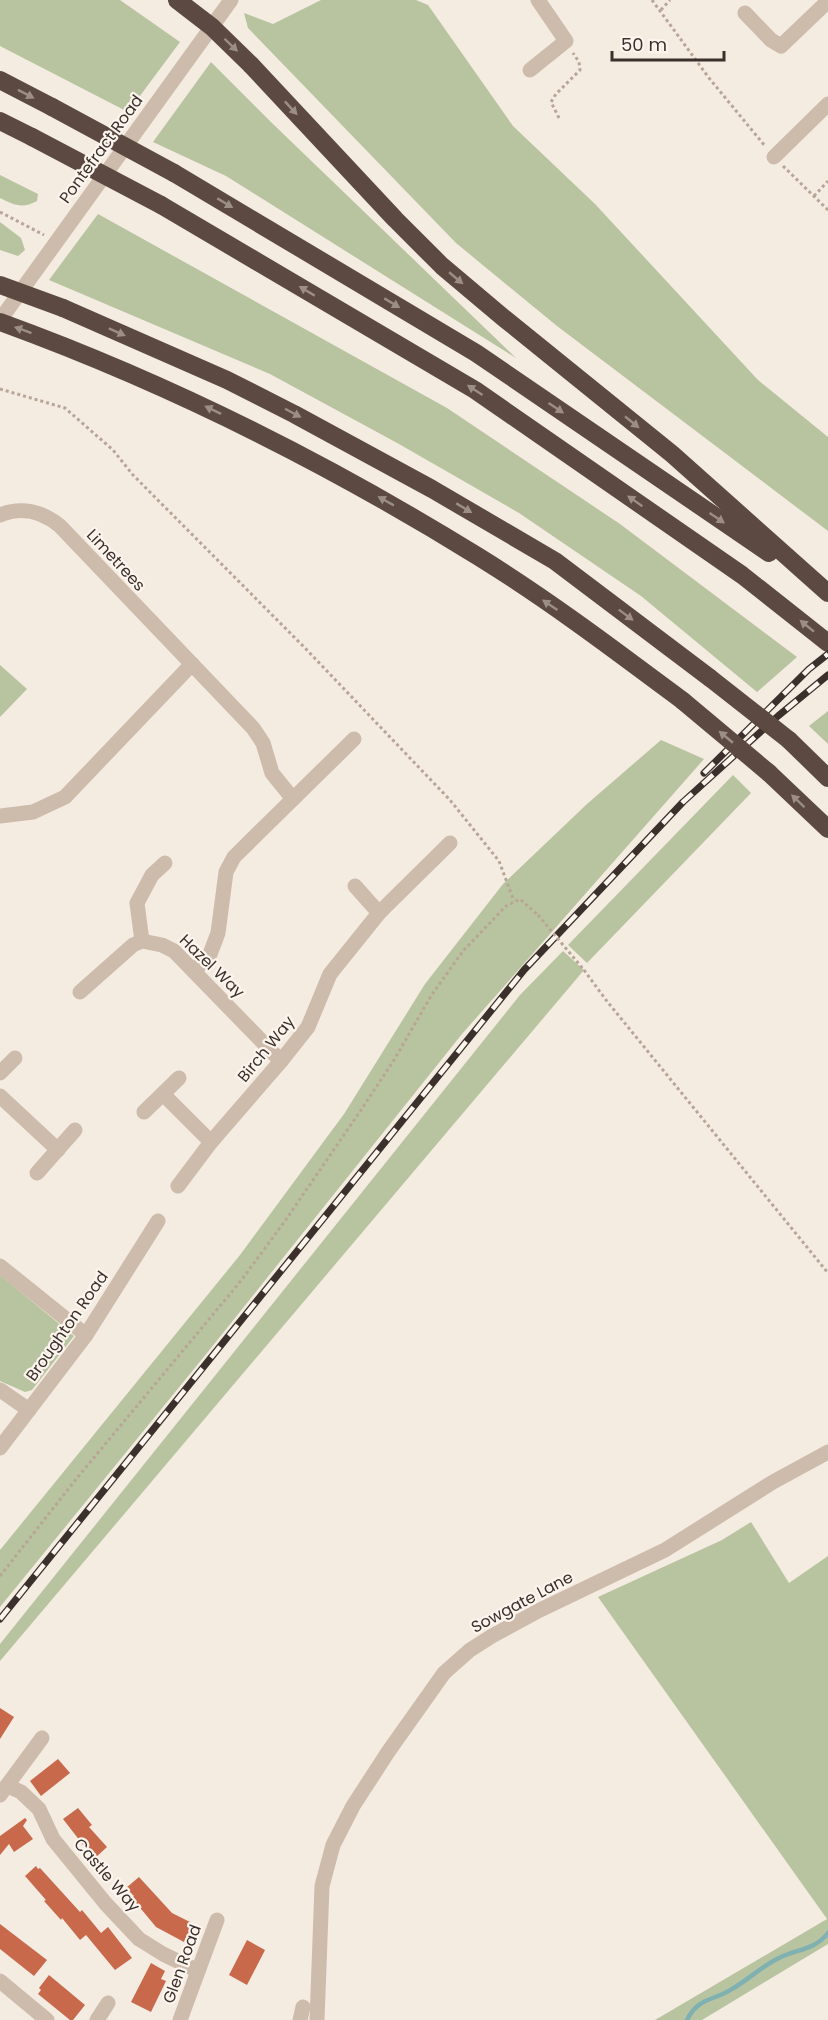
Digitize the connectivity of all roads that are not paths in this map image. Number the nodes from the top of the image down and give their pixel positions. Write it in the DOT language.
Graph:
graph roads {
  1 [pos="177,0"];
  2 [pos="231,0"];
  3 [pos="538,0"];
  4 [pos="828,1"];
  5 [pos="745,13"];
  6 [pos="530,70"];
  7 [pos="0,80"];
  8 [pos="825,112"];
  9 [pos="0,121"];
  10 [pos="774,157"];
  11 [pos="0,285"];
  12 [pos="0,321"];
  13 [pos="0,515"];
  14 [pos="809,578"];
  15 [pos="828,593"];
  16 [pos="828,643"];
  17 [pos="192,664"];
  18 [pos="354,739"];
  19 [pos="828,778"];
  20 [pos="293,799"];
  21 [pos="0,816"];
  22 [pos="828,829"];
  23 [pos="450,843"];
  24 [pos="165,863"];
  25 [pos="356,886"];
  26 [pos="379,913"];
  27 [pos="142,941"];
  28 [pos="194,970"];
  29 [pos="81,992"];
  30 [pos="15,1058"];
  31 [pos="281,1061"];
  32 [pos="0,1073"];
  33 [pos="179,1078"];
  34 [pos="163,1094"];
  35 [pos="0,1096"];
  36 [pos="144,1112"];
  37 [pos="75,1130"];
  38 [pos="211,1142"];
  39 [pos="58,1150"];
  40 [pos="37,1173"];
  41 [pos="178,1186"];
  42 [pos="158,1221"];
  43 [pos="0,1266"];
  44 [pos="86,1335"];
  45 [pos="0,1390"];
  46 [pos="30,1410"];
  47 [pos="0,1448"];
  48 [pos="828,1452"];
  49 [pos="42,1738"];
  50 [pos="4,1790"];
  51 [pos="217,1920"];
  52 [pos="198,1971"];
  53 [pos="0,1981"];
  54 [pos="108,2003"];
  55 [pos="47,2020"];
  56 [pos="97,2020"];
  57 [pos="180,2020"];
  58 [pos="317,2020"];
  1 -- 14 [label="highway, one-way, bridge"];
  2 -- 12 [label="street, Pontefract Road"];
  3 -- 6 [label="street"];
  4 -- 5 [label="street"];
  7 -- 14 [label="highway, one-way, bridge"];
  8 -- 10 [label="street"];
  16 -- 9 [label="highway, one-way, bridge"];
  11 -- 19 [label="highway, one-way, bridge"];
  22 -- 12 [label="highway, one-way, bridge"];
  13 -- 17 [label="street, Limetrees"];
  14 -- 15 [label="highway"];
  17 -- 20 [label="street, Limetrees"];
  17 -- 21 [label="street"];
  18 -- 20 [label="street"];
  20 -- 28 [label="street"];
  23 -- 26 [label="street, Birch Way"];
  24 -- 27 [label="street"];
  25 -- 26 [label="street"];
  26 -- 31 [label="street, Birch Way"];
  27 -- 28 [label="street, Hazel Way"];
  27 -- 29 [label="street"];
  28 -- 31 [label="street, Hazel Way"];
  30 -- 32 [label="street"];
  31 -- 38 [label="street, Birch Way"];
  33 -- 34 [label="street"];
  34 -- 36 [label="street"];
  34 -- 38 [label="street"];
  35 -- 39 [label="street"];
  37 -- 39 [label="street"];
  38 -- 41 [label="street, Birch Way"];
  39 -- 40 [label="street"];
  42 -- 44 [label="street, Broughton Road"];
  43 -- 44 [label="street"];
  44 -- 46 [label="street, Broughton Road"];
  45 -- 46 [label="street"];
  46 -- 47 [label="street, Broughton Road"];
  48 -- 58 [label="street, Sowgate Lane"];
  49 -- 50 [label="street"];
  50 -- 52 [label="street, Castle Way"];
  51 -- 52 [label="street, Glen Road"];
  52 -- 57 [label="street, Glen Road"];
  53 -- 55 [label="street"];
  54 -- 56 [label="street"];
}
